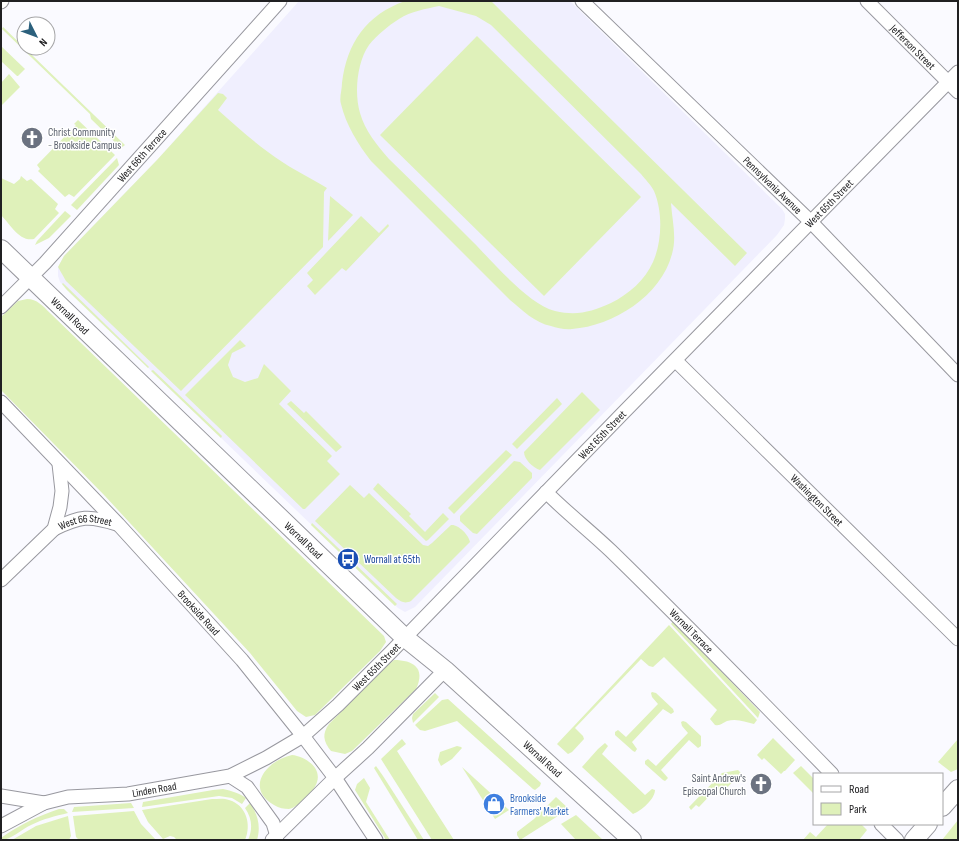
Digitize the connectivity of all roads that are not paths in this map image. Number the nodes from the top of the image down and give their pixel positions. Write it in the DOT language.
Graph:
graph roads {
  1 [pos="280,1"];
  2 [pos="582,1"];
  3 [pos="868,1"];
  4 [pos="958,72"];
  5 [pos="948,83"];
  6 [pos="958,92"];
  7 [pos="811,222"];
  8 [pos="1,249"];
  9 [pos="30,278"];
  10 [pos="1,307"];
  11 [pos="676,360"];
  12 [pos="958,375"];
  13 [pos="1,402"];
  14 [pos="59,464"];
  15 [pos="546,492"];
  16 [pos="118,524"];
  17 [pos="54,529"];
  18 [pos="1,580"];
  19 [pos="404,637"];
  20 [pos="958,639"];
  21 [pos="445,670"];
  22 [pos="303,736"];
  23 [pos="831,773"];
  24 [pos="230,776"];
  25 [pos="335,778"];
  26 [pos="958,789"];
  27 [pos="1,796"];
  28 [pos="44,803"];
  29 [pos="943,806"];
  30 [pos="882,825"];
  31 [pos="927,825"];
  32 [pos="1,826"];
  33 [pos="274,838"];
  34 [pos="376,840"];
  35 [pos="632,840"];
  36 [pos="897,840"];
  37 [pos="914,840"];
  1 -- 9 [label="street, West 66th Terrace"];
  2 -- 7 [label="street, Pennsylvania Avenue"];
  3 -- 5 [label="street, Jefferson Street"];
  4 -- 5 [label="street, West 65th Street"];
  5 -- 6 [label="street, Jefferson Street"];
  5 -- 7 [label="street, West 65th Street"];
  7 -- 11 [label="street, West 65th Street"];
  7 -- 12 [label="street, Pennsylvania Avenue"];
  8 -- 9 [label="main road, Wornall Road"];
  9 -- 10 [label="street, West 66th Terrace"];
  9 -- 19 [label="main road, Wornall Road"];
  11 -- 15 [label="street, West 65th Street"];
  11 -- 20 [label="street, Washington Street"];
  13 -- 14 [label="street, Brookside Road"];
  14 -- 16 [label="street, Brookside Road"];
  14 -- 17 [label="street"];
  15 -- 19 [label="street, West 65th Street"];
  15 -- 23 [label="street, Wornall Terrace"];
  16 -- 17 [label="street, West 66 Street"];
  16 -- 22 [label="street, Brookside Road"];
  17 -- 18 [label="street"];
  19 -- 21 [label="main road, Wornall Road"];
  19 -- 22 [label="street, West 65th Street"];
  21 -- 25 [label="street"];
  21 -- 35 [label="main road, Wornall Road"];
  22 -- 24 [label="street, West 65th Street"];
  22 -- 25 [label="street, Brookside Road"];
  24 -- 28 [label="street, Linden Road"];
  24 -- 33 [label="street"];
  25 -- 33 [label="street"];
  25 -- 34 [label="street, Brookside Road"];
  26 -- 29 [label="main road"];
  27 -- 28 [label="street, Linden Road"];
  28 -- 32 [label="street"];
  30 -- 36 [label="street"];
  31 -- 37 [label="main road"];
}
